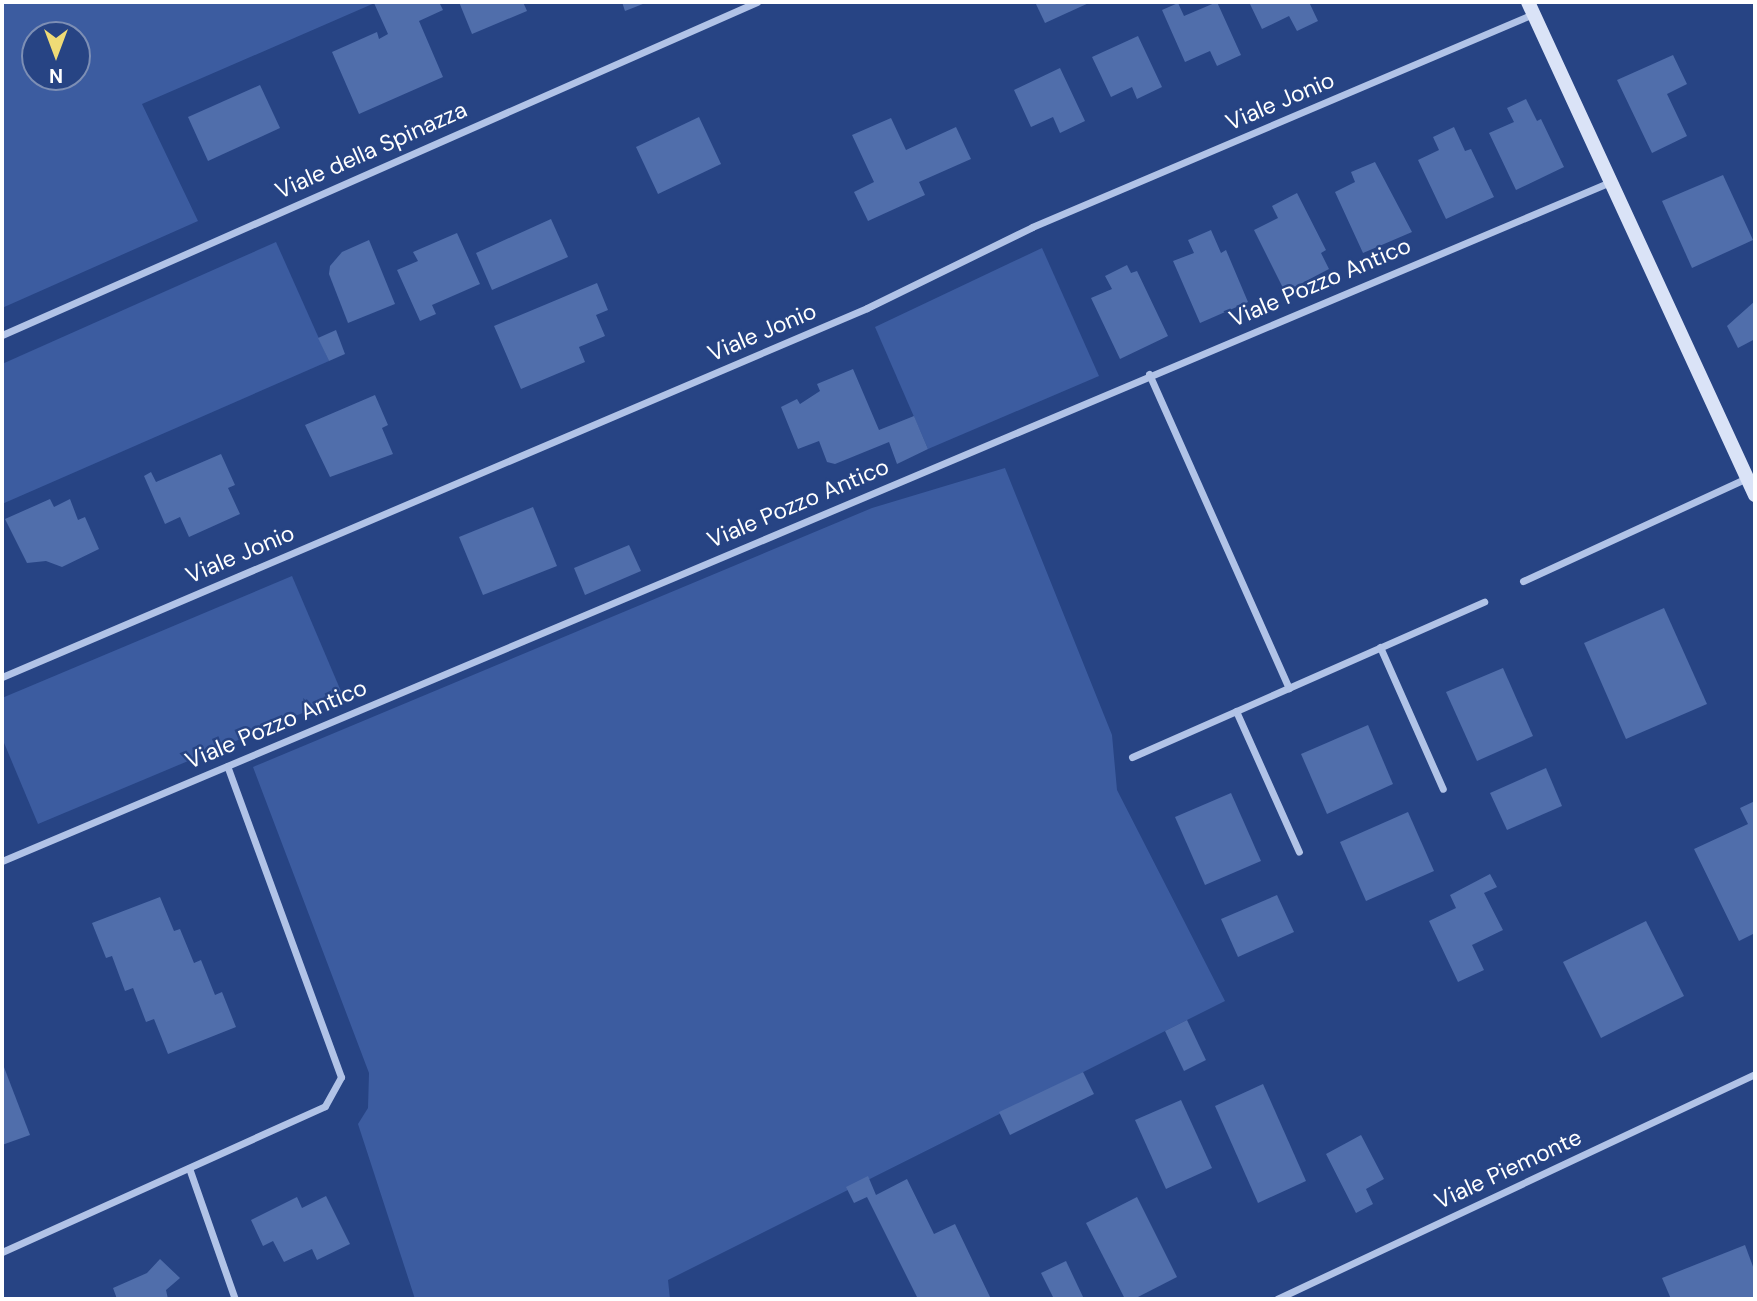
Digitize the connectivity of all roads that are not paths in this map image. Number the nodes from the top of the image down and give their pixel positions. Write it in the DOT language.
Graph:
graph roads {
  1 [pos="757,2"];
  2 [pos="1531,8"];
  3 [pos="1610,182"];
  4 [pos="2,335"];
  5 [pos="1149,374"];
  6 [pos="1747,478"];
  7 [pos="1755,495"];
  8 [pos="1523,581"];
  9 [pos="1485,602"];
  10 [pos="1380,647"];
  11 [pos="2,677"];
  12 [pos="1289,688"];
  13 [pos="1236,711"];
  14 [pos="1132,757"];
  15 [pos="227,766"];
  16 [pos="1443,789"];
  17 [pos="1299,852"];
  18 [pos="2,861"];
  19 [pos="1755,1074"];
  20 [pos="189,1168"];
  21 [pos="2,1252"];
  22 [pos="235,1299"];
  23 [pos="1278,1299"];
  1 -- 4 [label="street, Viale della Spinazza"];
  2 -- 3 [label="street"];
  2 -- 11 [label="street, Viale Jonio"];
  3 -- 5 [label="street, Viale Pozzo Antico"];
  3 -- 6 [label="street"];
  5 -- 12 [label="street"];
  5 -- 15 [label="street, Viale Pozzo Antico"];
  6 -- 7 [label="street"];
  6 -- 8 [label="street"];
  9 -- 10 [label="street"];
  10 -- 12 [label="street"];
  10 -- 16 [label="street"];
  12 -- 13 [label="street"];
  13 -- 14 [label="street"];
  13 -- 17 [label="street"];
  15 -- 18 [label="street, Viale Pozzo Antico"];
  15 -- 20 [label="street"];
  19 -- 23 [label="street, Viale Piemonte"];
  20 -- 21 [label="street"];
  20 -- 22 [label="street"];
}
